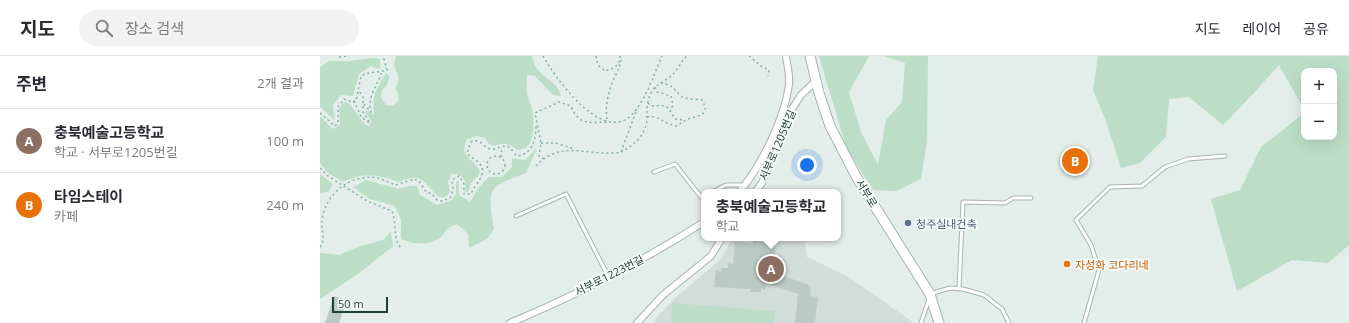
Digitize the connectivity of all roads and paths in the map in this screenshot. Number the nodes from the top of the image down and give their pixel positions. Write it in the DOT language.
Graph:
graph roads {
  1 [pos="349,56"];
  2 [pos="383,56"];
  3 [pos="543,56"];
  4 [pos="596,56"];
  5 [pos="620,56"];
  6 [pos="662,56"];
  7 [pos="687,56"];
  8 [pos="749,56"];
  9 [pos="786,56"];
  10 [pos="810,56"];
  11 [pos="339,57"];
  12 [pos="621,60"];
  13 [pos="382,71"];
  14 [pos="768,76"];
  15 [pos="816,80"];
  16 [pos="661,83"];
  17 [pos="655,87"];
  18 [pos="359,91"];
  19 [pos="354,101"];
  20 [pos="648,103"];
  21 [pos="364,104"];
  22 [pos="638,107"];
  23 [pos="670,111"];
  24 [pos="320,113"];
  25 [pos="647,117"];
  26 [pos="607,120"];
  27 [pos="686,120"];
  28 [pos="613,122"];
  29 [pos="536,125"];
  30 [pos="542,143"];
  31 [pos="502,147"];
  32 [pos="574,149"];
  33 [pos="621,152"];
  34 [pos="765,152"];
  35 [pos="773,156"];
  36 [pos="1225,156"];
  37 [pos="502,157"];
  38 [pos="544,159"];
  39 [pos="536,166"];
  40 [pos="320,168"];
  41 [pos="488,168"];
  42 [pos="483,170"];
  43 [pos="654,172"];
  44 [pos="343,185"];
  45 [pos="744,185"];
  46 [pos="718,189"];
  47 [pos="741,189"];
  48 [pos="757,189"];
  49 [pos="701,197"];
  50 [pos="1031,198"];
  51 [pos="516,216"];
  52 [pos="701,224"];
  53 [pos="720,241"];
  54 [pos="320,248"];
  55 [pos="401,248"];
  56 [pos="608,276"];
  57 [pos="959,288"];
  58 [pos="930,294"];
  59 [pos="644,316"];
  60 [pos="510,323"];
  61 [pos="637,323"];
  62 [pos="644,323"];
  63 [pos="921,323"];
  64 [pos="939,323"];
  65 [pos="1010,323"];
  66 [pos="1084,323"];
  1 -- 11 [label="path"];
  2 -- 13 [label="path"];
  3 -- 26 [label="path"];
  4 -- 12 [label="path"];
  5 -- 12 [label="path"];
  6 -- 22 [label="path"];
  7 -- 16 [label="path"];
  8 -- 14 [label="path"];
  9 -- 34 [label="street"];
  10 -- 15 [label="main road, 서부로"];
  12 -- 26 [label="path"];
  13 -- 18 [label="path"];
  13 -- 21 [label="path"];
  15 -- 35 [label="street, 서부로1205번길"];
  15 -- 58 [label="main road, 서부로"];
  16 -- 17 [label="path"];
  16 -- 27 [label="path"];
  17 -- 20 [label="path"];
  17 -- 23 [label="path"];
  18 -- 19 [label="path"];
  18 -- 21 [label="path"];
  19 -- 21 [label="path"];
  19 -- 24 [label="path"];
  20 -- 23 [label="path"];
  20 -- 25 [label="path"];
  22 -- 28 [label="path"];
  22 -- 33 [label="path"];
  23 -- 27 [label="path"];
  25 -- 27 [label="path"];
  25 -- 33 [label="path"];
  26 -- 28 [label="path"];
  28 -- 29 [label="path"];
  29 -- 30 [label="path"];
  29 -- 31 [label="path"];
  30 -- 32 [label="path"];
  30 -- 38 [label="path"];
  31 -- 37 [label="path"];
  31 -- 42 [label="path"];
  32 -- 33 [label="path"];
  32 -- 38 [label="path"];
  34 -- 35 [label="street"];
  34 -- 45 [label="street"];
  35 -- 48 [label="street, 서부로1205번길"];
  36 -- 66 [label="lane"];
  37 -- 41 [label="path"];
  37 -- 41 [label="path"];
  38 -- 39 [label="path"];
  40 -- 44 [label="path"];
  41 -- 42 [label="path"];
  42 -- 44 [label="path"];
  43 -- 49 [label="lane"];
  44 -- 54 [label="path"];
  44 -- 55 [label="path"];
  45 -- 46 [label="lane"];
  45 -- 47 [label="street"];
  50 -- 57 [label="lane"];
  51 -- 56 [label="lane"];
  52 -- 56 [label="street, 서부로1223번길"];
  53 -- 59 [label="street"];
  56 -- 60 [label="street, 서부로1223번길"];
  57 -- 58 [label="lane"];
  57 -- 65 [label="lane"];
  58 -- 63 [label="lane"];
  58 -- 64 [label="main road, 서부로"];
  59 -- 61 [label="street"];
  59 -- 62 [label="street"];
}
